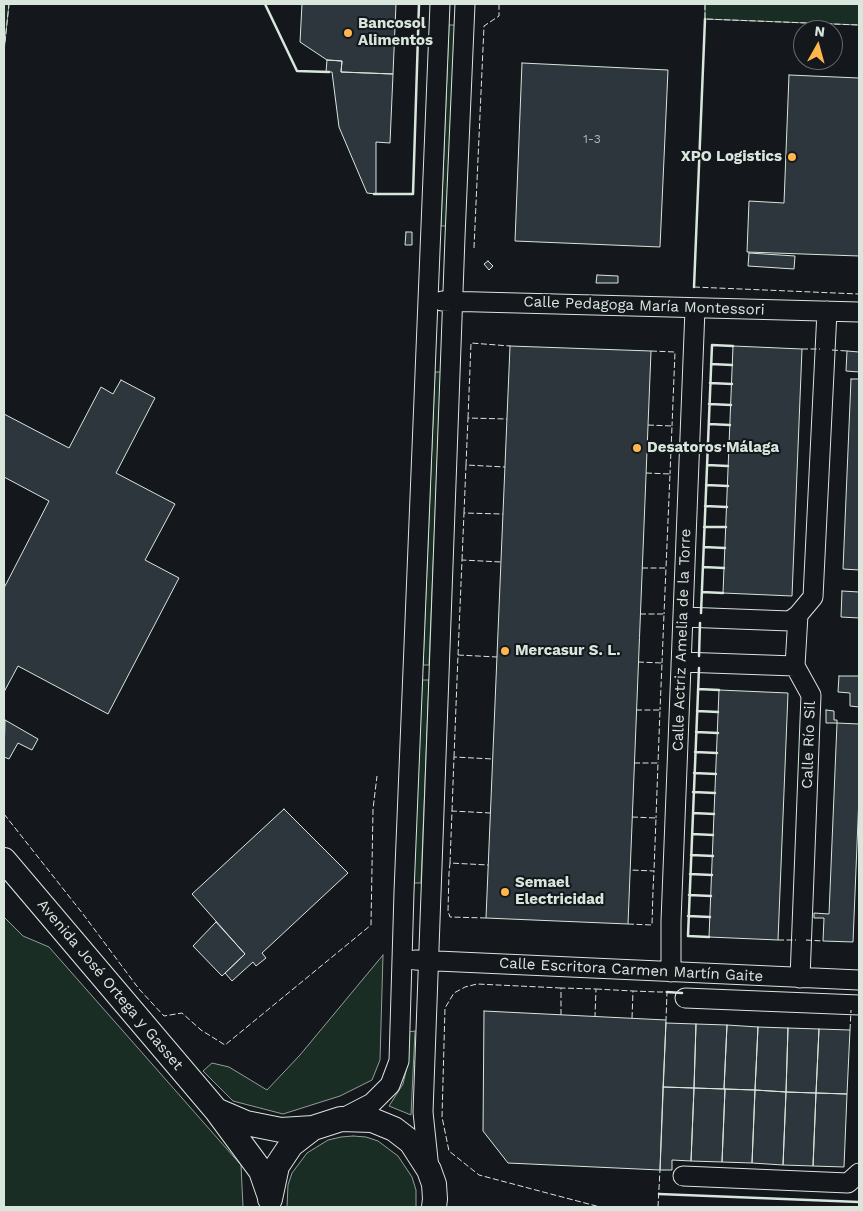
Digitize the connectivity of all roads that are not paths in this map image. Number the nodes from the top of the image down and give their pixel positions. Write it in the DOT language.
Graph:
graph roads {
  1 [pos="440,4"];
  2 [pos="465,4"];
  3 [pos="454,300"];
  4 [pos="428,301"];
  5 [pos="695,309"];
  6 [pos="827,311"];
  7 [pos="859,312"];
  8 [pos="798,615"];
  9 [pos="682,617"];
  10 [pos="681,662"];
  11 [pos="795,666"];
  12 [pos="4,860"];
  13 [pos="402,959"];
  14 [pos="428,960"];
  15 [pos="671,972"];
  16 [pos="800,978"];
  17 [pos="859,980"];
  18 [pos="685,998"];
  19 [pos="859,1005"];
  20 [pos="216,1110"];
  21 [pos="342,1119"];
  22 [pos="313,1128"];
  23 [pos="429,1170"];
  24 [pos="859,1173"];
  25 [pos="683,1176"];
  26 [pos="270,1202"];
  27 [pos="437,1205"];
  1 -- 4 [label="street"];
  2 -- 3 [label="street"];
  3 -- 4 [label="street, Calle Pedagoga María Montessori"];
  3 -- 5 [label="street, Calle Pedagoga María Montessori"];
  3 -- 14 [label="street"];
  4 -- 13 [label="street"];
  5 -- 6 [label="street, Calle Pedagoga María Montessori"];
  5 -- 9 [label="street, Calle Actriz Amelia de la Torre"];
  6 -- 7 [label="street, Calle Pedagoga María Montessori"];
  6 -- 8 [label="street"];
  8 -- 9 [label="street"];
  8 -- 11 [label="street"];
  9 -- 10 [label="street, Calle Actriz Amelia de la Torre"];
  10 -- 11 [label="street"];
  10 -- 15 [label="street, Calle Actriz Amelia de la Torre"];
  11 -- 16 [label="street, Calle Río Sil"];
  12 -- 20 [label="main road, Avenida José Ortega y Gasset"];
  13 -- 14 [label="street, Calle Escritora Carmen Martín Gaite"];
  13 -- 21 [label="street"];
  14 -- 15 [label="street, Calle Escritora Carmen Martín Gaite"];
  14 -- 23 [label="street"];
  15 -- 16 [label="street, Calle Escritora Carmen Martín Gaite"];
  16 -- 17 [label="street, Calle Escritora Carmen Martín Gaite"];
  18 -- 19 [label="street"];
  20 -- 22 [label="main road, Avenida José Ortega y Gasset"];
  20 -- 26 [label="main road, Avenida José Ortega y Gasset"];
  21 -- 22 [label="main road"];
  21 -- 23 [label="main road"];
  22 -- 26 [label="main road"];
  23 -- 27 [label="main road"];
  24 -- 25 [label="street"];
}
